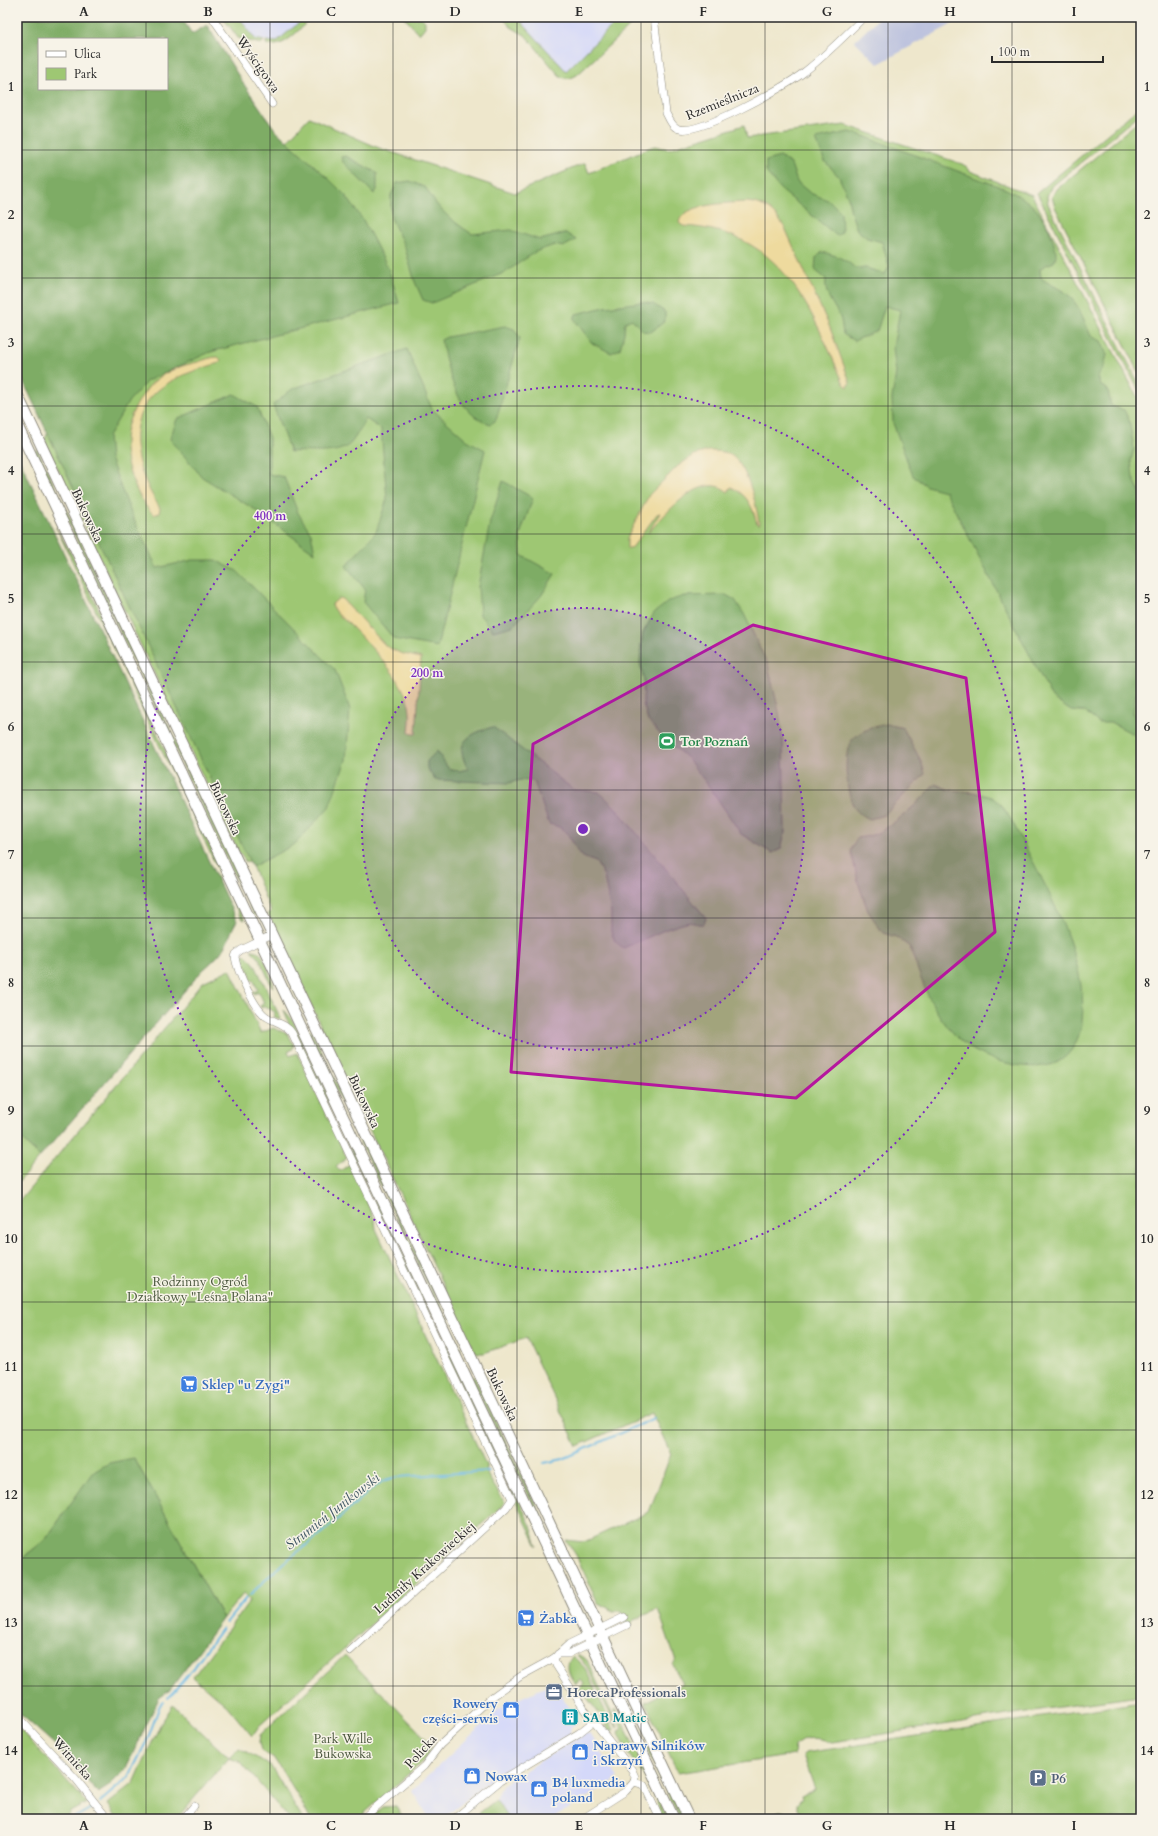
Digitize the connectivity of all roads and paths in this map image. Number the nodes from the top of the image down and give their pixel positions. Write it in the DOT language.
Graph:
graph roads {
  1 [pos="212,17"];
  2 [pos="654,17"];
  3 [pos="864,17"];
  4 [pos="272,104"];
  5 [pos="17,394"];
  6 [pos="17,426"];
  7 [pos="35,432"];
  8 [pos="20,438"];
  9 [pos="272,935"];
  10 [pos="260,941"];
  11 [pos="624,1617"];
  12 [pos="628,1626"];
  13 [pos="601,1633"];
  14 [pos="589,1638"];
  15 [pos="350,1651"];
  16 [pos="556,1656"];
  17 [pos="17,1716"];
  18 [pos="594,1722"];
  19 [pos="634,1782"];
  20 [pos="194,1806"];
  21 [pos="108,1819"];
  22 [pos="183,1819"];
  23 [pos="362,1819"];
  24 [pos="454,1819"];
  25 [pos="582,1819"];
  26 [pos="660,1819"];
  27 [pos="674,1819"];
  28 [pos="689,1819"];
  1 -- 4 [label="street, Wyścigowa"];
  2 -- 3 [label="street, Rzemieślnicza"];
  5 -- 7 [label="main road, Bukowska"];
  6 -- 8 [label="main road, Bukowska"];
  7 -- 8 [label="main road"];
  7 -- 9 [label="main road, Bukowska"];
  8 -- 10 [label="main road, Bukowska"];
  9 -- 10 [label="street"];
  9 -- 13 [label="main road, Bukowska"];
  10 -- 14 [label="main road, Bukowska"];
  10 -- 15 [label="street, Ludmiły Krakowieckiej"];
  11 -- 13 [label="street"];
  12 -- 13 [label="street"];
  13 -- 14 [label="street, Policka"];
  13 -- 28 [label="main road, Bukowska"];
  14 -- 16 [label="street, Policka"];
  14 -- 27 [label="main road, Bukowska"];
  16 -- 18 [label="street"];
  16 -- 23 [label="street, Policka"];
  17 -- 21 [label="street, Witnicka"];
  18 -- 19 [label="street"];
  18 -- 24 [label="street"];
  19 -- 25 [label="street"];
  19 -- 26 [label="street"];
  20 -- 22 [label="street"];
}
